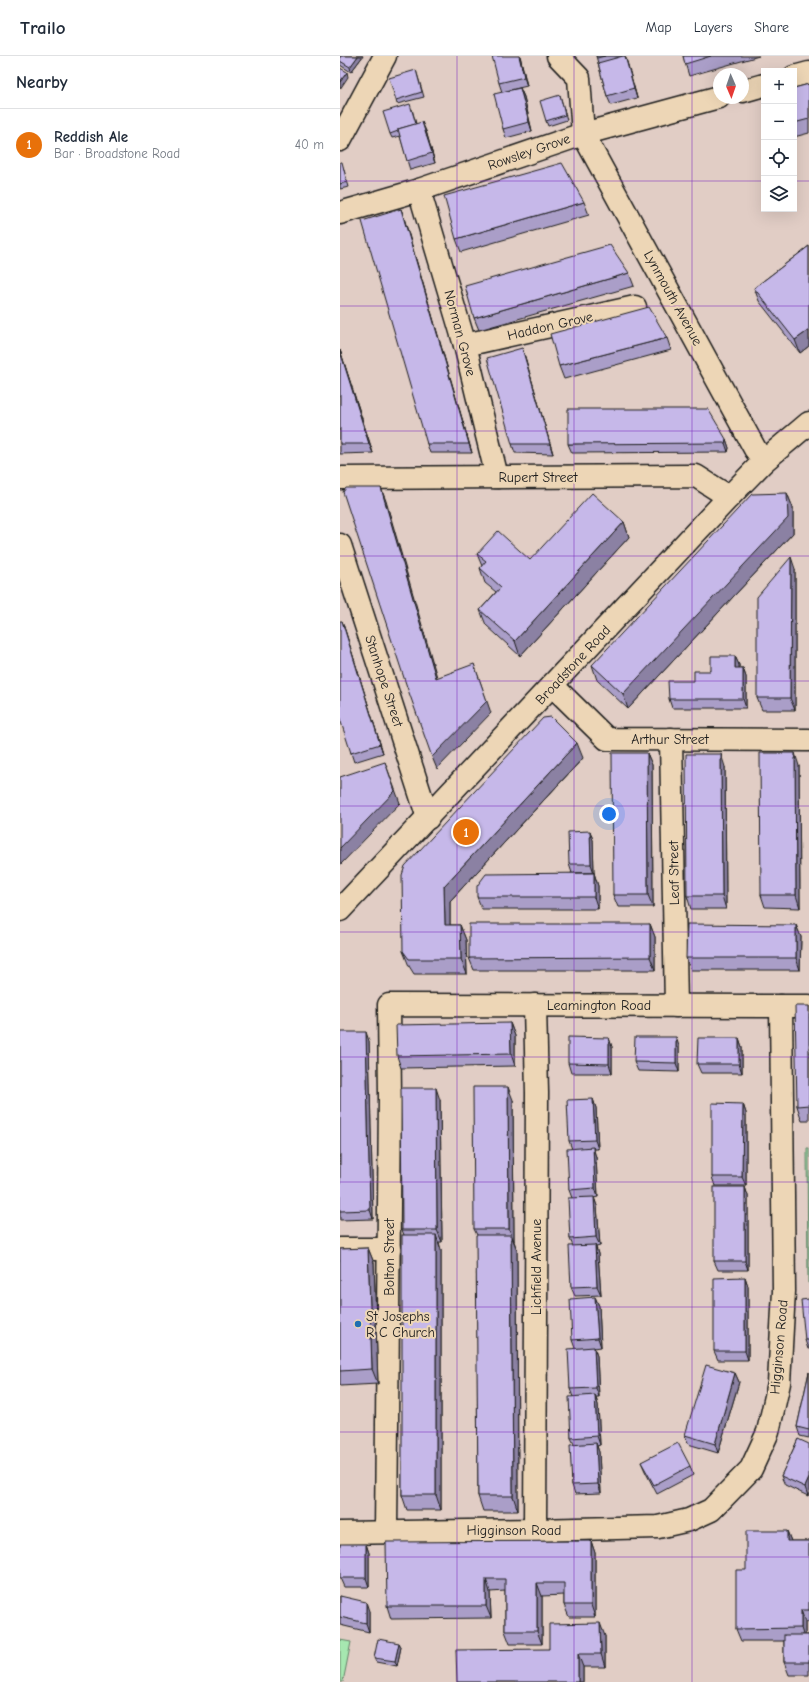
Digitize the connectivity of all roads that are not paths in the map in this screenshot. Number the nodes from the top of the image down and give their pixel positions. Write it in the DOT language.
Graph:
graph roads {
  1 [pos="385,56"];
  2 [pos="558,56"];
  3 [pos="809,73"];
  4 [pos="797,76"];
  5 [pos="761,86"];
  6 [pos="749,89"];
  7 [pos="713,99"];
  8 [pos="583,134"];
  9 [pos="340,140"];
  10 [pos="419,190"];
  11 [pos="340,213"];
  12 [pos="635,307"];
  13 [pos="464,345"];
  14 [pos="809,423"];
  15 [pos="764,461"];
  16 [pos="496,477"];
  17 [pos="340,478"];
  18 [pos="729,497"];
  19 [pos="340,545"];
  20 [pos="553,686"];
  21 [pos="671,739"];
  22 [pos="809,740"];
  23 [pos="428,818"];
  24 [pos="340,910"];
  25 [pos="389,1005"];
  26 [pos="535,1005"];
  27 [pos="676,1006"];
  28 [pos="781,1006"];
  29 [pos="809,1006"];
  30 [pos="340,1249"];
  31 [pos="389,1249"];
  32 [pos="535,1530"];
  33 [pos="340,1532"];
  34 [pos="386,1532"];
  1 -- 9 [label="street"];
  2 -- 8 [label="street"];
  3 -- 4 [label="street"];
  5 -- 6 [label="street"];
  7 -- 8 [label="street, Rowsley Grove"];
  8 -- 10 [label="street, Rowsley Grove"];
  8 -- 15 [label="street, Lynmouth Avenue"];
  10 -- 11 [label="street, Rowsley Grove"];
  10 -- 13 [label="street, Norman Grove"];
  12 -- 13 [label="street, Haddon Grove"];
  13 -- 16 [label="street, Norman Grove"];
  14 -- 15 [label="street, Broadstone Road"];
  15 -- 18 [label="street, Broadstone Road"];
  16 -- 17 [label="street, Rupert Street"];
  16 -- 18 [label="street, Rupert Street"];
  18 -- 20 [label="street, Broadstone Road"];
  19 -- 23 [label="street, Stanhope Street"];
  20 -- 21 [label="street, Arthur Street"];
  20 -- 23 [label="street, Broadstone Road"];
  21 -- 22 [label="street, Arthur Street"];
  21 -- 27 [label="street, Leaf Street"];
  23 -- 24 [label="street, Broadstone Road"];
  25 -- 26 [label="street, Leamington Road"];
  25 -- 31 [label="street, Bolton Street"];
  26 -- 27 [label="street, Leamington Road"];
  26 -- 32 [label="street, Lichfield Avenue"];
  27 -- 28 [label="street, Leamington Road"];
  28 -- 29 [label="street, Leamington Road"];
  28 -- 32 [label="street, Higginson Road"];
  30 -- 31 [label="street"];
  31 -- 34 [label="street, Bolton Street"];
  32 -- 34 [label="street, Higginson Road"];
  33 -- 34 [label="street, Higginson Road"];
}
